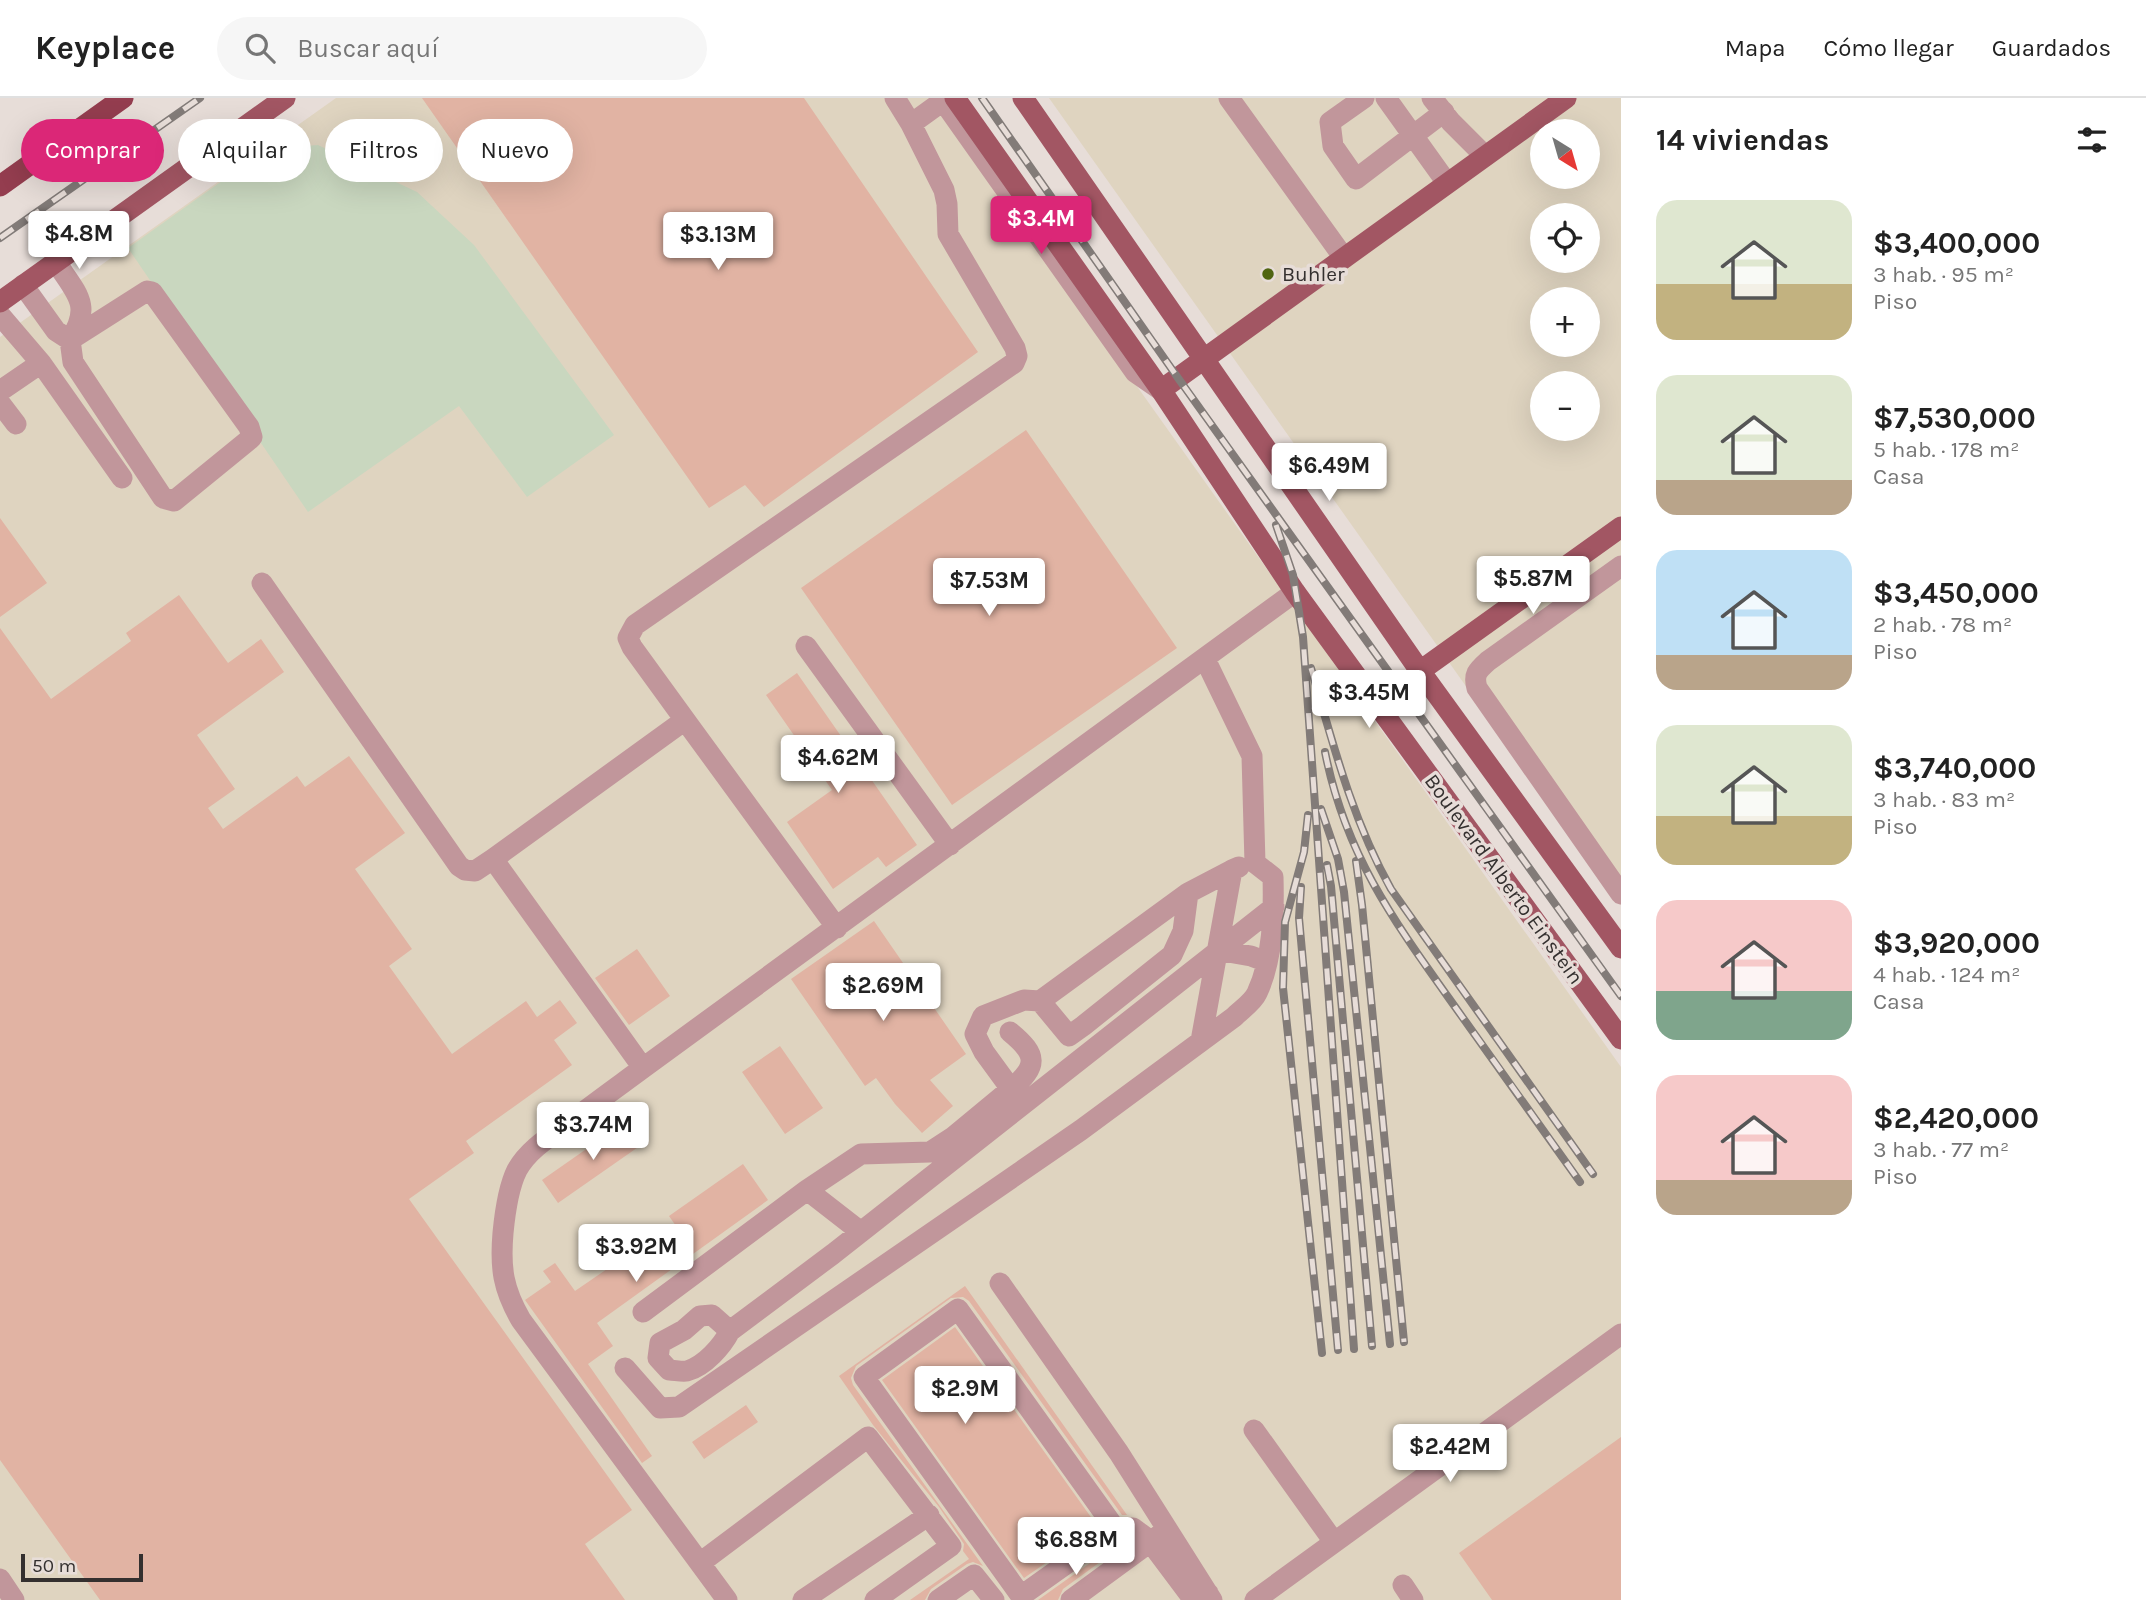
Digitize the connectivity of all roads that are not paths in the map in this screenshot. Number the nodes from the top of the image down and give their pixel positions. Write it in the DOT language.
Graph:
graph roads {
  1 [pos="123,98"];
  2 [pos="260,98"];
  3 [pos="285,98"];
  4 [pos="895,98"];
  5 [pos="1023,98"];
  6 [pos="1229,98"];
  7 [pos="1364,98"];
  8 [pos="1387,98"];
  9 [pos="1566,98"];
  10 [pos="946,99"];
  11 [pos="1438,105"];
  12 [pos="242,119"];
  13 [pos="256,119"];
  14 [pos="911,124"];
  15 [pos="1413,135"];
  16 [pos="1485,156"];
  17 [pos="178,175"];
  18 [pos="1447,183"];
  19 [pos="0,186"];
  20 [pos="1344,258"];
  21 [pos="56,262"];
  22 [pos="23,285"];
  23 [pos="0,302"];
  24 [pos="0,315"];
  25 [pos="70,340"];
  26 [pos="1204,359"];
  27 [pos="41,363"];
  28 [pos="1160,390"];
  29 [pos="0,391"];
  30 [pos="0,403"];
  31 [pos="16,424"];
  32 [pos="122,478"];
  33 [pos="1621,527"];
  34 [pos="1621,566"];
  35 [pos="262,583"];
  36 [pos="1295,592"];
  37 [pos="806,646"];
  38 [pos="1205,659"];
  39 [pos="1420,671"];
  40 [pos="685,720"];
  41 [pos="950,845"];
  42 [pos="493,859"];
  43 [pos="1255,863"];
  44 [pos="1232,870"];
  45 [pos="1188,892"];
  46 [pos="1621,894"];
  47 [pos="1274,907"];
  48 [pos="837,928"];
  49 [pos="1621,948"];
  50 [pos="1217,950"];
  51 [pos="1267,962"];
  52 [pos="1040,1001"];
  53 [pos="995,1013"];
  54 [pos="1010,1032"];
  55 [pos="1069,1036"];
  56 [pos="1621,1039"];
  57 [pos="1201,1041"];
  58 [pos="984,1052"];
  59 [pos="1083,1056"];
  60 [pos="643,1068"];
  61 [pos="1012,1089"];
  62 [pos="807,1190"];
  63 [pos="861,1232"];
  64 [pos="1000,1283"];
  65 [pos="643,1311"];
  66 [pos="684,1330"];
  67 [pos="730,1331"];
  68 [pos="1621,1335"];
  69 [pos="705,1360"];
  70 [pos="625,1368"];
  71 [pos="719,1377"];
  72 [pos="1254,1430"];
  73 [pos="929,1515"];
  74 [pos="1168,1529"];
  75 [pos="1117,1531"];
  76 [pos="1334,1542"];
  77 [pos="885,1545"];
  78 [pos="700,1563"];
  79 [pos="0,1579"];
  80 [pos="894,1591"];
  81 [pos="1210,1596"];
  82 [pos="1023,1598"];
  83 [pos="14,1600"];
  84 [pos="727,1600"];
  85 [pos="803,1600"];
  86 [pos="938,1600"];
  87 [pos="994,1600"];
  88 [pos="1071,1600"];
  89 [pos="1255,1600"];
  1 -- 19 [label="highway"];
  2 -- 12 [label="main road"];
  3 -- 13 [label="main road"];
  4 -- 14 [label="street"];
  5 -- 26 [label="main road"];
  6 -- 20 [label="street"];
  7 -- 15 [label="street"];
  8 -- 15 [label="street"];
  9 -- 16 [label="main road"];
  10 -- 14 [label="street"];
  10 -- 28 [label="main road, Boulevard Alberto Einstein"];
  11 -- 15 [label="street"];
  11 -- 16 [label="street"];
  14 -- 40 [label="street"];
  15 -- 18 [label="street"];
  16 -- 18 [label="main road"];
  17 -- 21 [label="main road"];
  18 -- 20 [label="main road"];
  20 -- 26 [label="main road"];
  21 -- 22 [label="main road"];
  21 -- 25 [label="street"];
  22 -- 23 [label="main road"];
  22 -- 25 [label="street"];
  24 -- 27 [label="street"];
  25 -- 25 [label="street"];
  26 -- 28 [label="main road"];
  26 -- 39 [label="main road"];
  27 -- 29 [label="street"];
  27 -- 32 [label="street"];
  28 -- 36 [label="main road, Boulevard Alberto Einstein"];
  30 -- 31 [label="street"];
  33 -- 39 [label="main road"];
  34 -- 46 [label="street"];
  35 -- 42 [label="street"];
  36 -- 38 [label="street"];
  36 -- 56 [label="main road, Boulevard Alberto Einstein"];
  37 -- 41 [label="street"];
  38 -- 41 [label="street"];
  38 -- 43 [label="street"];
  39 -- 49 [label="main road"];
  40 -- 42 [label="street"];
  40 -- 48 [label="street"];
  41 -- 48 [label="street"];
  42 -- 60 [label="street"];
  43 -- 44 [label="street"];
  43 -- 47 [label="street"];
  44 -- 45 [label="street"];
  44 -- 50 [label="street"];
  45 -- 52 [label="street"];
  45 -- 55 [label="street"];
  47 -- 50 [label="street"];
  47 -- 51 [label="street"];
  48 -- 60 [label="street"];
  50 -- 51 [label="street"];
  50 -- 57 [label="street"];
  50 -- 59 [label="street"];
  51 -- 57 [label="street"];
  52 -- 53 [label="street"];
  52 -- 55 [label="street"];
  53 -- 54 [label="street"];
  53 -- 58 [label="street"];
  54 -- 58 [label="street"];
  54 -- 61 [label="street"];
  55 -- 59 [label="street"];
  57 -- 71 [label="street"];
  58 -- 61 [label="street"];
  59 -- 63 [label="street"];
  60 -- 78 [label="street"];
  61 -- 62 [label="street"];
  62 -- 63 [label="street"];
  62 -- 65 [label="street"];
  63 -- 67 [label="street"];
  64 -- 74 [label="street"];
  66 -- 67 [label="street"];
  66 -- 69 [label="street"];
  66 -- 69 [label="street"];
  67 -- 69 [label="street"];
  68 -- 76 [label="street"];
  69 -- 71 [label="street"];
  70 -- 71 [label="street"];
  72 -- 76 [label="street"];
  73 -- 77 [label="street"];
  73 -- 78 [label="street"];
  73 -- 80 [label="street"];
  74 -- 81 [label="street"];
  74 -- 88 [label="street"];
  75 -- 81 [label="street"];
  75 -- 82 [label="street"];
  75 -- 82 [label="street"];
  76 -- 89 [label="street"];
  77 -- 80 [label="street"];
  77 -- 85 [label="street"];
  78 -- 84 [label="street"];
  79 -- 83 [label="street"];
  86 -- 87 [label="street"];
}
